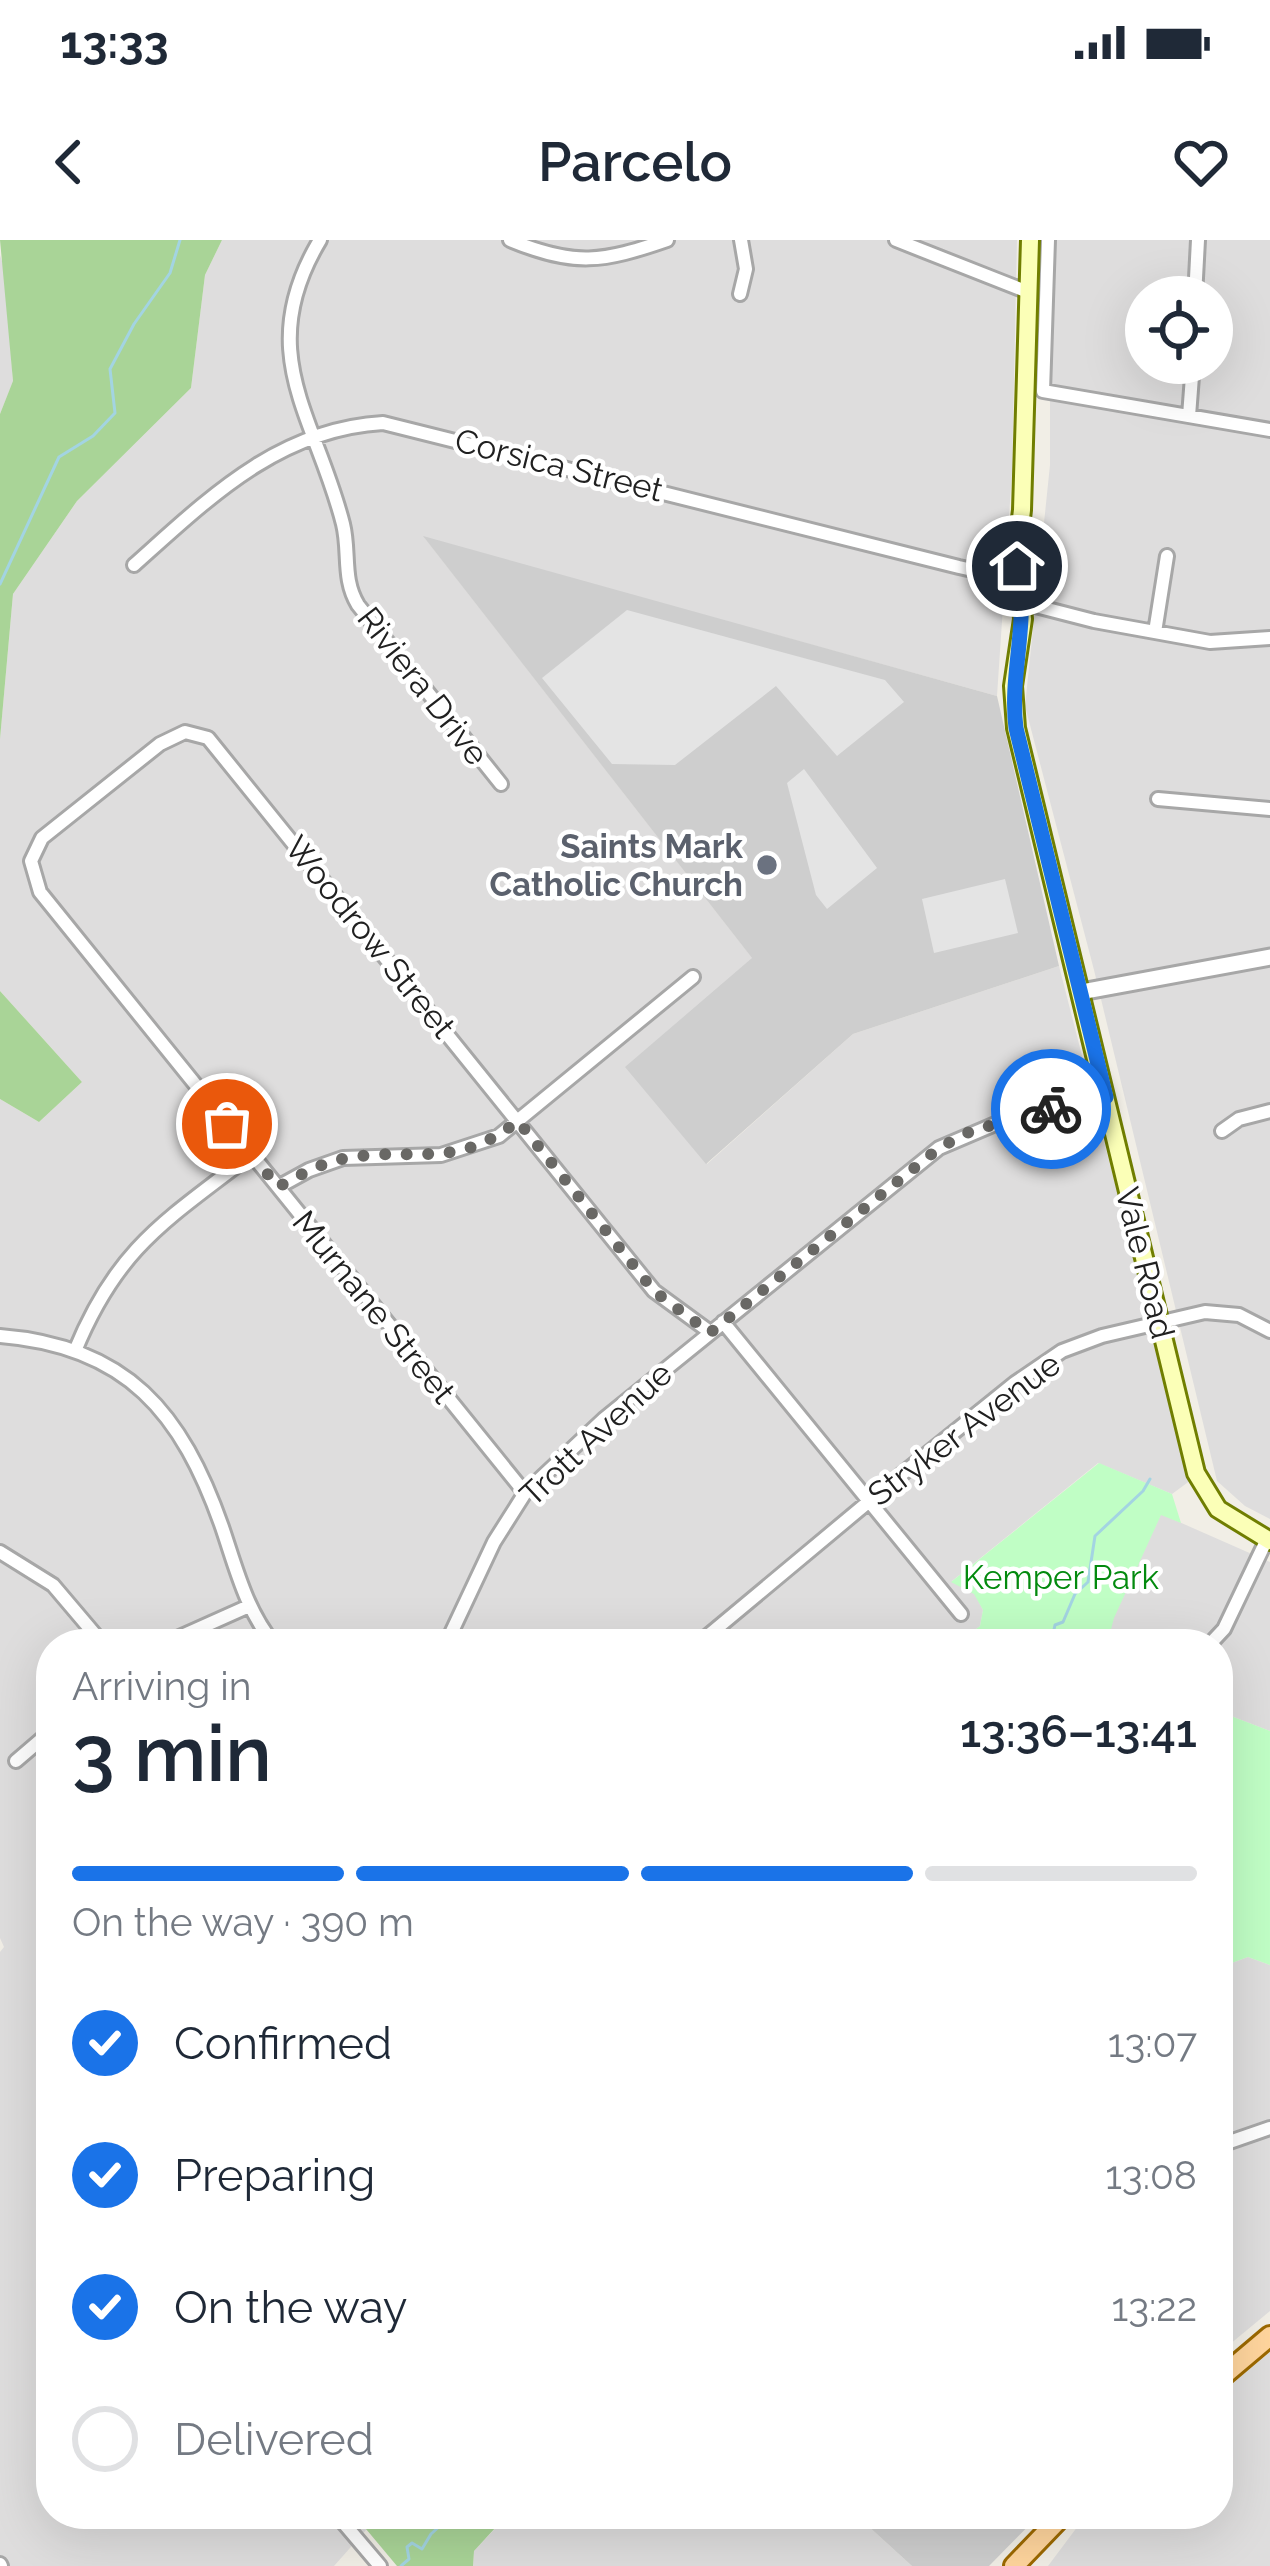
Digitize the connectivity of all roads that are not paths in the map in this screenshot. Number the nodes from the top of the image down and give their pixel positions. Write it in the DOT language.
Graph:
graph roads {
  1 [pos="320,240"];
  2 [pos="510,240"];
  3 [pos="667,240"];
  4 [pos="741,240"];
  5 [pos="896,240"];
  6 [pos="1030,240"];
  7 [pos="1048,240"];
  8 [pos="1198,240"];
  9 [pos="1197,276"];
  10 [pos="1028,292"];
  11 [pos="740,294"];
  12 [pos="1191,384"];
  13 [pos="1031,391"];
  14 [pos="1189,416"];
  15 [pos="1270,430"];
  16 [pos="313,440"];
  17 [pos="1167,556"];
  18 [pos="134,565"];
  19 [pos="1019,574"];
  20 [pos="1024,603"];
  21 [pos="1155,632"];
  22 [pos="1270,638"];
  23 [pos="501,784"];
  24 [pos="1158,799"];
  25 [pos="1270,809"];
  26 [pos="44,896"];
  27 [pos="1270,957"];
  28 [pos="693,977"];
  29 [pos="1081,992"];
  30 [pos="1106,1097"];
  31 [pos="1270,1111"];
  32 [pos="518,1121"];
  33 [pos="1222,1131"];
  34 [pos="252,1154"];
  35 [pos="278,1187"];
  36 [pos="1160,1321"];
  37 [pos="723,1322"];
  38 [pos="1270,1331"];
  39 [pos="710,1333"];
  40 [pos="0,1336"];
  41 [pos="75,1351"];
  42 [pos="525,1493"];
  43 [pos="869,1501"];
  44 [pos="1268,1540"];
  45 [pos="0,1552"];
  46 [pos="249,1606"];
  47 [pos="961,1614"];
  48 [pos="90,1629"];
  49 [pos="198,1629"];
  50 [pos="264,1629"];
  51 [pos="453,1629"];
  52 [pos="716,1629"];
  53 [pos="1224,1629"];
  54 [pos="36,1744"];
  55 [pos="16,1761"];
  56 [pos="1270,2128"];
  57 [pos="1233,2141"];
  58 [pos="1270,2336"];
  59 [pos="1233,2367"];
  60 [pos="349,2529"];
  61 [pos="1050,2529"];
  62 [pos="380,2566"];
  63 [pos="1014,2566"];
  1 -- 16 [label="street, Riviera Drive"];
  2 -- 3 [label="street"];
  4 -- 11 [label="street"];
  5 -- 10 [label="street"];
  6 -- 10 [label="main road, Vale Road"];
  7 -- 13 [label="street"];
  8 -- 9 [label="street"];
  10 -- 13 [label="main road, Vale Road"];
  12 -- 14 [label="street"];
  13 -- 14 [label="street"];
  13 -- 19 [label="main road, Vale Road"];
  14 -- 15 [label="street"];
  16 -- 18 [label="street, Corsica Street"];
  16 -- 19 [label="street, Corsica Street"];
  16 -- 23 [label="street, Riviera Drive"];
  17 -- 21 [label="street"];
  19 -- 20 [label="main road, Vale Road"];
  20 -- 21 [label="street"];
  20 -- 29 [label="main road, Vale Road"];
  21 -- 22 [label="street"];
  24 -- 25 [label="street"];
  26 -- 32 [label="street, Woodrow Street"];
  26 -- 34 [label="street, Murnane Street"];
  27 -- 29 [label="street"];
  28 -- 32 [label="street"];
  29 -- 30 [label="main road, Vale Road"];
  30 -- 36 [label="main road, Vale Road"];
  30 -- 37 [label="street, Trott Avenue"];
  31 -- 33 [label="street"];
  32 -- 35 [label="street"];
  32 -- 39 [label="street, Woodrow Street"];
  34 -- 35 [label="street, Murnane Street"];
  34 -- 41 [label="street"];
  35 -- 42 [label="street, Murnane Street"];
  36 -- 38 [label="street, Stryker Avenue"];
  36 -- 43 [label="street, Stryker Avenue"];
  36 -- 44 [label="main road, Vale Road"];
  37 -- 39 [label="street, Trott Avenue"];
  37 -- 43 [label="street"];
  39 -- 42 [label="street, Trott Avenue"];
  40 -- 41 [label="street"];
  41 -- 46 [label="street"];
  42 -- 51 [label="street, Trott Avenue"];
  43 -- 47 [label="street"];
  43 -- 52 [label="street, Stryker Avenue"];
  44 -- 53 [label="street"];
  45 -- 48 [label="street"];
  46 -- 49 [label="street"];
  46 -- 50 [label="street"];
  54 -- 55 [label="street"];
  56 -- 57 [label="street"];
  58 -- 59 [label="main road"];
  60 -- 62 [label="street"];
  61 -- 63 [label="main road"];
}
